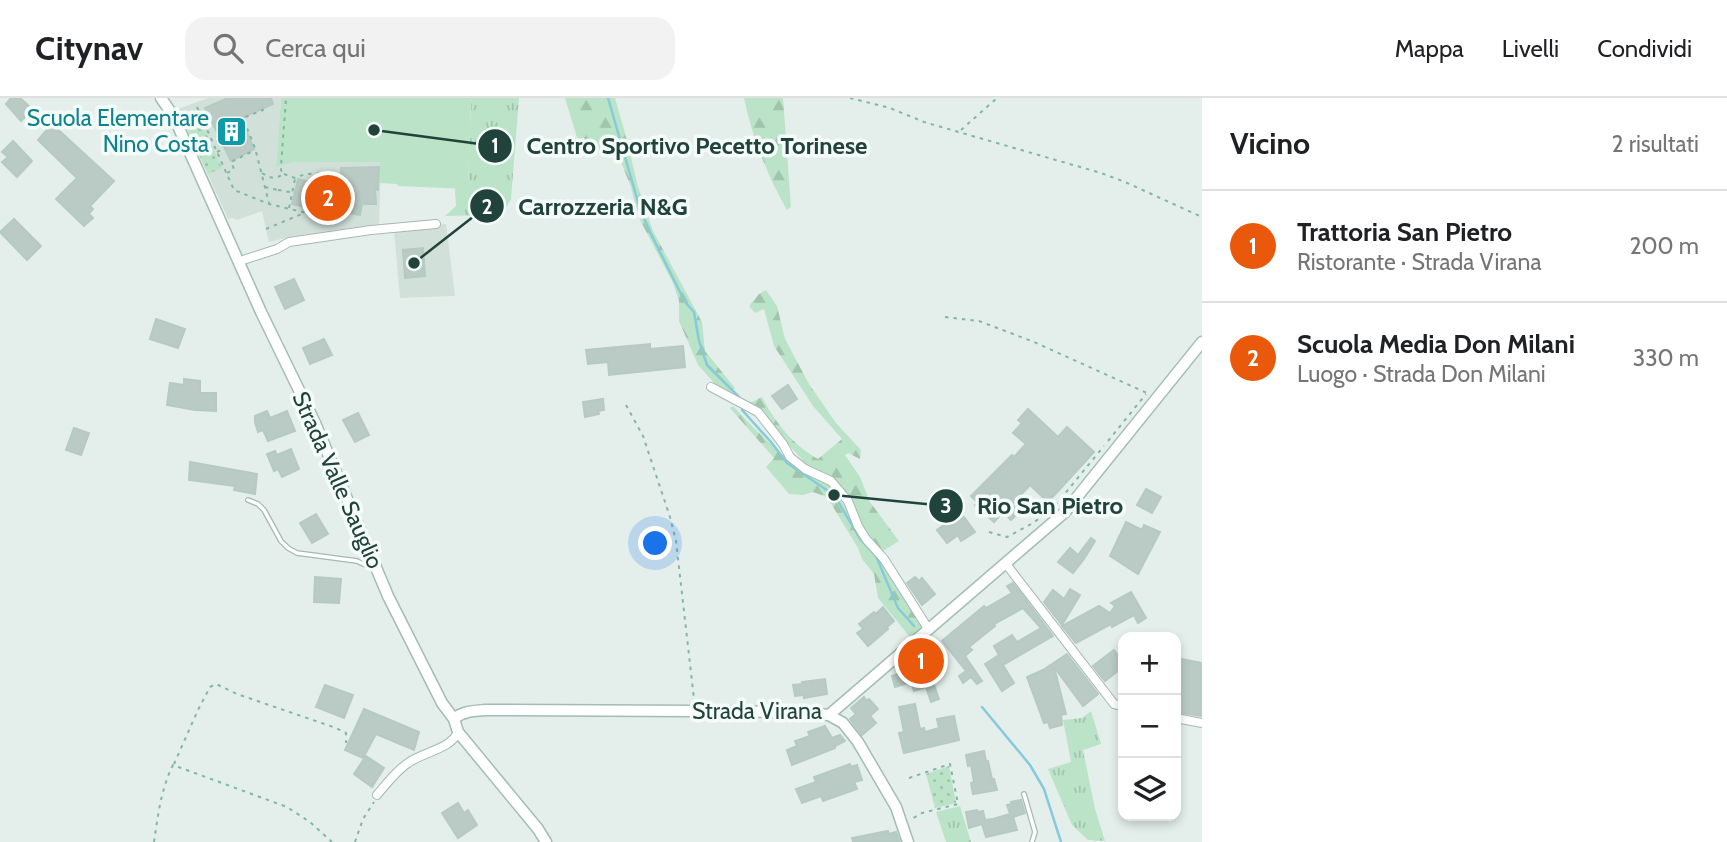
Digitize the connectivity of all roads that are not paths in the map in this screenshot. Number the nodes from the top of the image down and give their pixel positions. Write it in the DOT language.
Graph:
graph roads {
  1 [pos="161,98"];
  2 [pos="436,223"];
  3 [pos="240,261"];
  4 [pos="1202,342"];
  5 [pos="711,387"];
  6 [pos="248,500"];
  7 [pos="1006,564"];
  8 [pos="379,573"];
  9 [pos="929,630"];
  10 [pos="1118,705"];
  11 [pos="829,715"];
  12 [pos="454,719"];
  13 [pos="1181,719"];
  14 [pos="1202,723"];
  15 [pos="458,732"];
  16 [pos="1024,794"];
  17 [pos="377,795"];
  18 [pos="546,842"];
  19 [pos="908,842"];
  20 [pos="1032,842"];
  1 -- 3 [label="street, Strada Valle Sauglio"];
  2 -- 3 [label="street"];
  3 -- 8 [label="street, Strada Valle Sauglio"];
  4 -- 7 [label="street, Strada Virana"];
  5 -- 9 [label="street"];
  6 -- 8 [label="lane"];
  7 -- 9 [label="street, Strada Virana"];
  7 -- 10 [label="street"];
  8 -- 12 [label="street, Strada Valle Sauglio"];
  9 -- 11 [label="street, Strada Virana"];
  11 -- 12 [label="street, Strada Virana"];
  11 -- 19 [label="street"];
  12 -- 15 [label="street, Strada Valle Sauglio"];
  13 -- 14 [label="street"];
  15 -- 17 [label="street"];
  15 -- 18 [label="street, Strada Valle Sauglio"];
  16 -- 20 [label="lane"];
}
